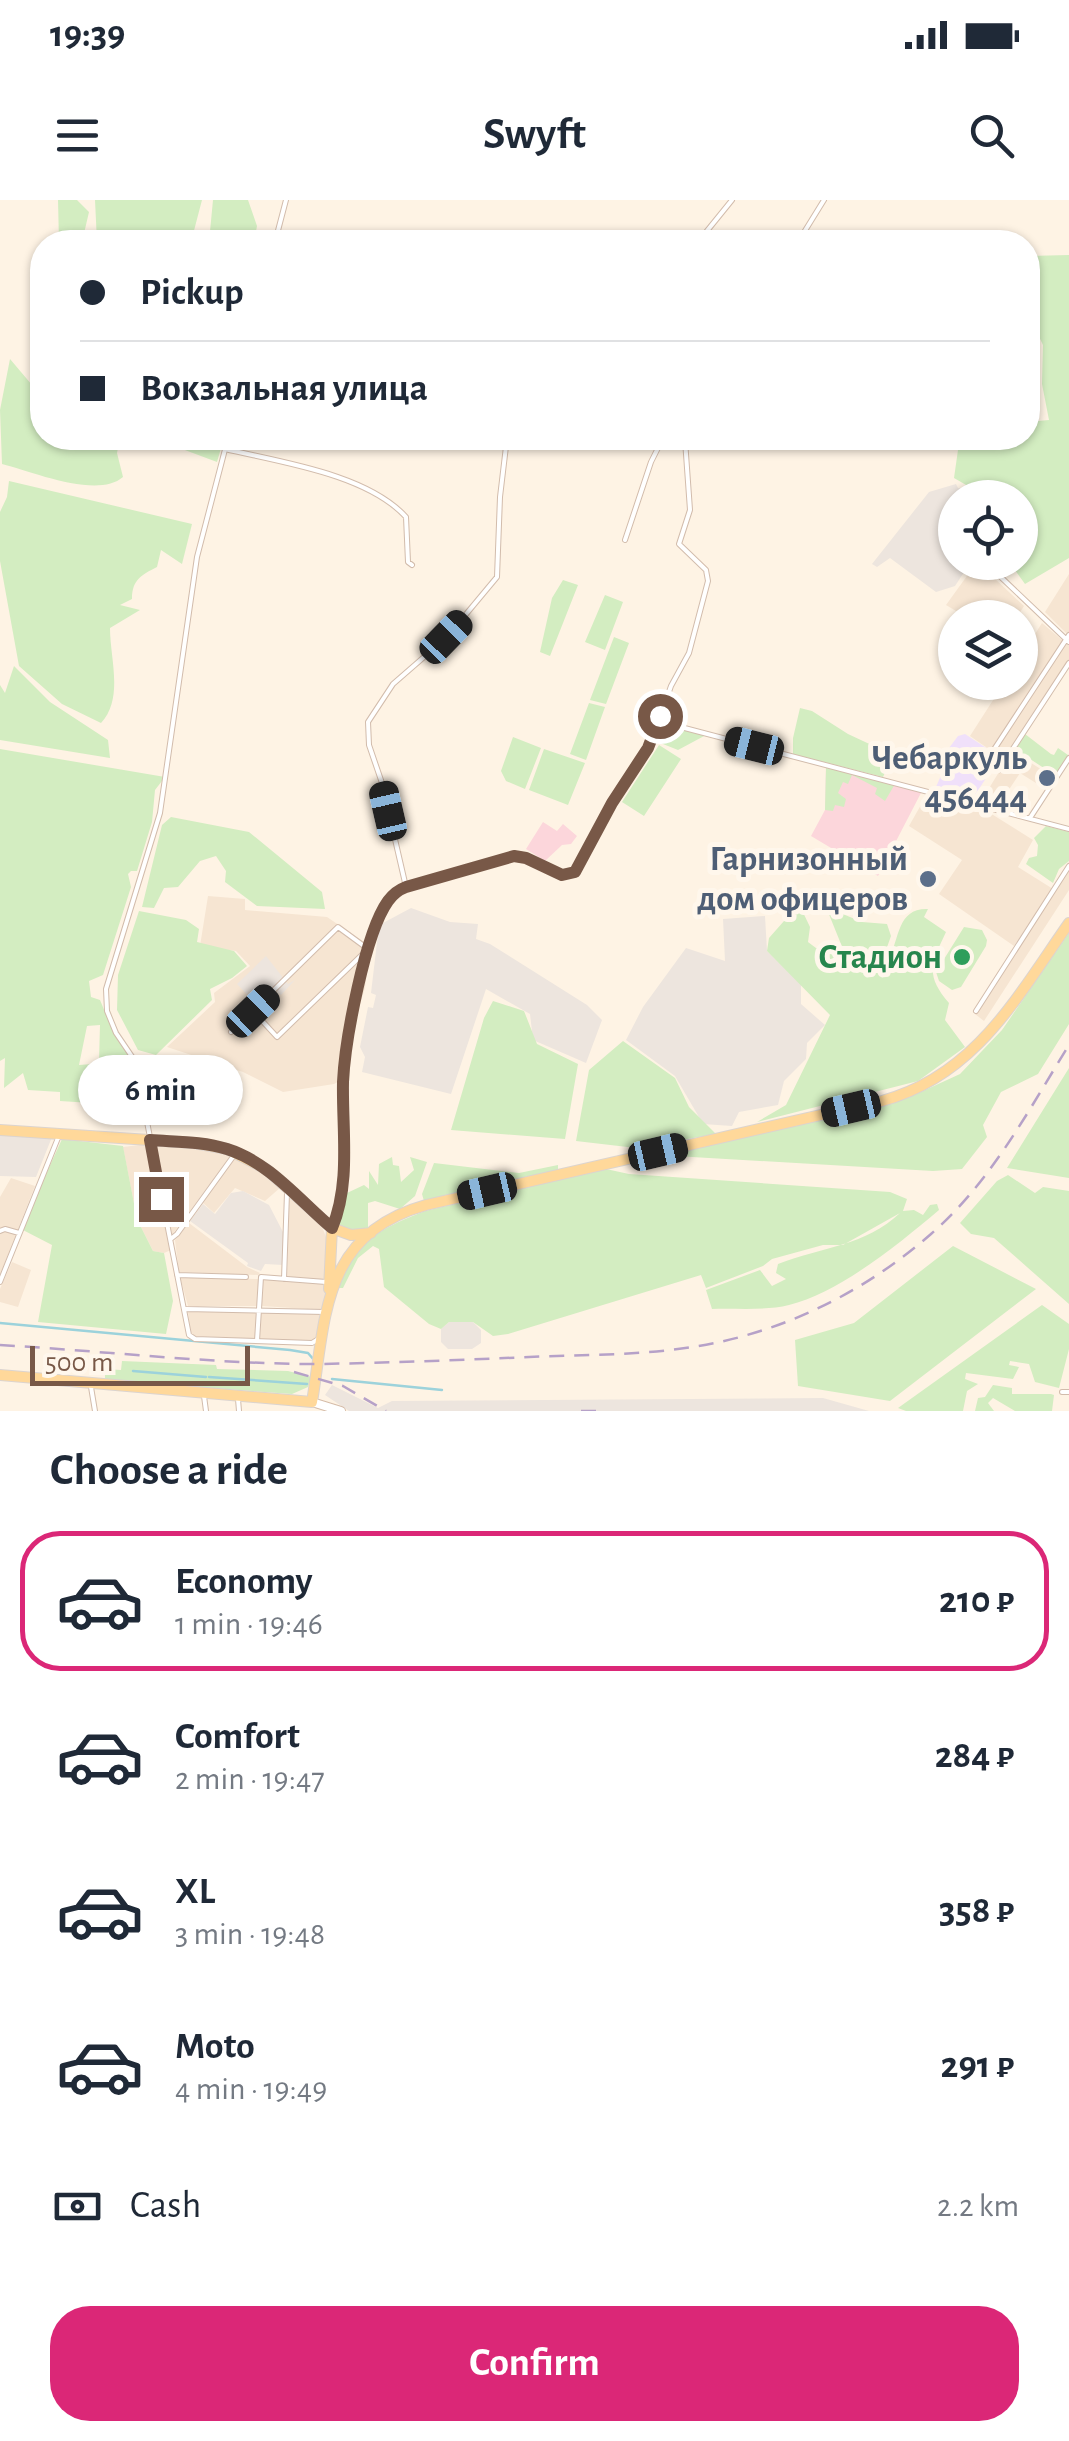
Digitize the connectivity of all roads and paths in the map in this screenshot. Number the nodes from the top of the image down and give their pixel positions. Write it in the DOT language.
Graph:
graph roads {
  1 [pos="286,200"];
  2 [pos="732,200"];
  3 [pos="824,200"];
  4 [pos="278,230"];
  5 [pos="708,230"];
  6 [pos="805,230"];
  7 [pos="224,450"];
  8 [pos="233,450"];
  9 [pos="506,450"];
  10 [pos="656,450"];
  11 [pos="686,450"];
  12 [pos="625,540"];
  13 [pos="412,565"];
  14 [pos="1005,580"];
  15 [pos="1068,638"];
  16 [pos="1069,664"];
  17 [pos="658,720"];
  18 [pos="992,751"];
  19 [pos="1069,758"];
  20 [pos="998,770"];
  21 [pos="1030,818"];
  22 [pos="1069,829"];
  23 [pos="1069,866"];
  24 [pos="406,887"];
  25 [pos="1069,924"];
  26 [pos="368,949"];
  27 [pos="349,965"];
  28 [pos="364,968"];
  29 [pos="253,1011"];
  30 [pos="976,1011"];
  31 [pos="232,1032"];
  32 [pos="0,1130"];
  33 [pos="59,1134"];
  34 [pos="150,1140"];
  35 [pos="236,1152"];
  36 [pos="288,1188"];
  37 [pos="332,1228"];
  38 [pos="0,1232"];
  39 [pos="19,1233"];
  40 [pos="372,1233"];
  41 [pos="172,1238"];
  42 [pos="177,1274"];
  43 [pos="246,1277"];
  44 [pos="284,1279"];
  45 [pos="0,1282"];
  46 [pos="329,1288"];
  47 [pos="186,1309"];
  48 [pos="260,1309"];
  49 [pos="325,1312"];
  50 [pos="321,1337"];
  51 [pos="257,1341"];
  52 [pos="0,1375"];
  53 [pos="91,1382"];
  54 [pos="204,1392"];
  55 [pos="1062,1392"];
  56 [pos="1069,1392"];
  57 [pos="238,1394"];
  58 [pos="311,1395"];
  59 [pos="293,1403"];
  60 [pos="95,1411"];
  61 [pos="206,1411"];
  62 [pos="239,1411"];
  63 [pos="341,1411"];
  1 -- 4 [label="street"];
  2 -- 5 [label="street"];
  3 -- 6 [label="street"];
  7 -- 34 [label="street"];
  8 -- 13 [label="street"];
  9 -- 24 [label="street"];
  10 -- 12 [label="street"];
  11 -- 17 [label="street"];
  14 -- 15 [label="street"];
  15 -- 18 [label="street"];
  16 -- 20 [label="street"];
  17 -- 21 [label="street"];
  17 -- 24 [label="street"];
  19 -- 21 [label="street"];
  21 -- 22 [label="street"];
  23 -- 30 [label="street"];
  24 -- 26 [label="street"];
  25 -- 40 [label="main road"];
  26 -- 27 [label="street"];
  26 -- 28 [label="street"];
  26 -- 29 [label="street"];
  27 -- 28 [label="street"];
  27 -- 29 [label="street"];
  28 -- 37 [label="street"];
  29 -- 31 [label="street"];
  32 -- 33 [label="main road"];
  33 -- 34 [label="main road"];
  33 -- 39 [label="street"];
  34 -- 35 [label="main road"];
  34 -- 41 [label="street"];
  35 -- 36 [label="main road"];
  35 -- 41 [label="street"];
  36 -- 37 [label="main road"];
  36 -- 44 [label="street"];
  37 -- 40 [label="main road"];
  37 -- 46 [label="main road"];
  38 -- 39 [label="street"];
  39 -- 45 [label="street"];
  40 -- 46 [label="main road"];
  41 -- 42 [label="street"];
  42 -- 43 [label="street"];
  42 -- 47 [label="street"];
  44 -- 46 [label="street"];
  44 -- 48 [label="street"];
  46 -- 49 [label="main road"];
  47 -- 48 [label="street"];
  47 -- 51 [label="street"];
  48 -- 49 [label="street"];
  48 -- 51 [label="street"];
  49 -- 50 [label="main road"];
  50 -- 51 [label="street"];
  50 -- 58 [label="main road"];
  52 -- 53 [label="main road"];
  53 -- 54 [label="main road"];
  53 -- 60 [label="street"];
  54 -- 57 [label="main road"];
  54 -- 61 [label="street"];
  55 -- 56 [label="street"];
  57 -- 59 [label="main road"];
  57 -- 62 [label="street"];
  58 -- 59 [label="main road"];
  58 -- 63 [label="main road"];
}
